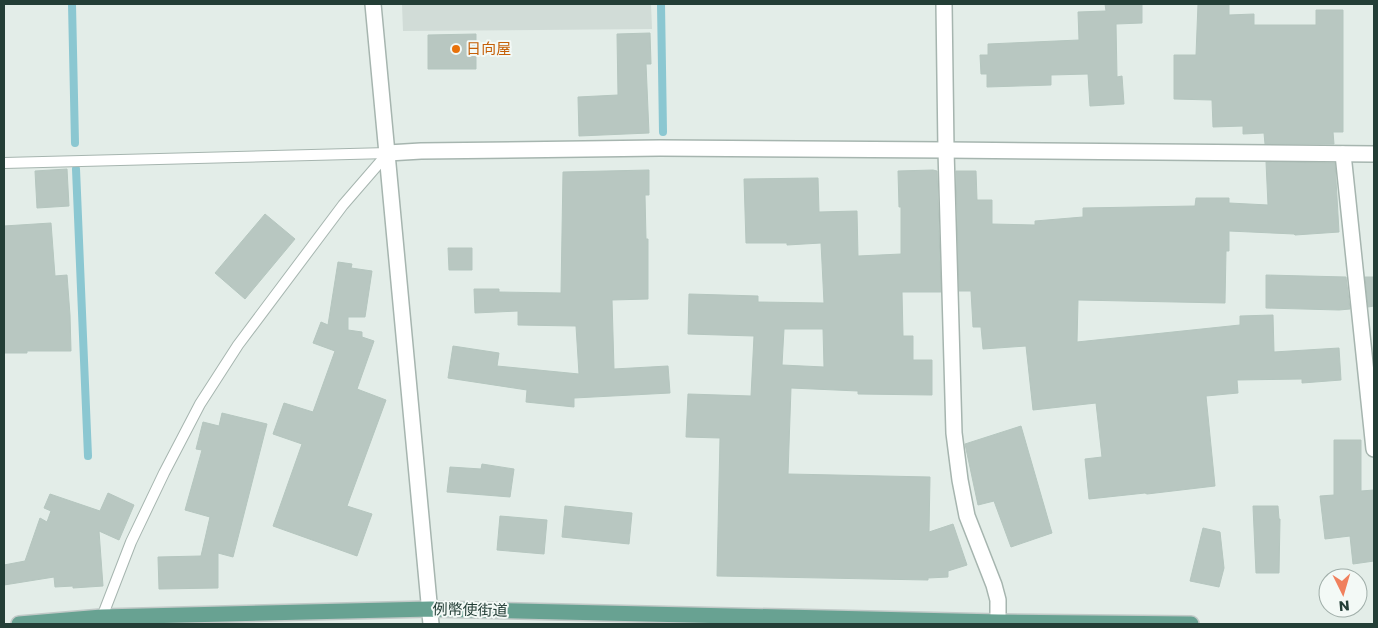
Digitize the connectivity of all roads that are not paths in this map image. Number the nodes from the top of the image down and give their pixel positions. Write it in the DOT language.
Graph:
graph roads {
  1 [pos="373,4"];
  2 [pos="944,4"];
  3 [pos="946,150"];
  4 [pos="388,153"];
  5 [pos="1343,154"];
  6 [pos="1374,154"];
  7 [pos="4,163"];
  8 [pos="1374,448"];
  9 [pos="431,617"];
  10 [pos="100,621"];
  11 [pos="998,622"];
  12 [pos="19,624"];
  13 [pos="1191,624"];
  1 -- 4 [label="street"];
  2 -- 3 [label="street"];
  3 -- 4 [label="street"];
  3 -- 5 [label="street"];
  3 -- 11 [label="street"];
  4 -- 7 [label="lane"];
  4 -- 9 [label="street"];
  4 -- 10 [label="lane"];
  5 -- 6 [label="street"];
  5 -- 8 [label="street"];
  9 -- 10 [label="main road, 例幣使街道"];
  9 -- 11 [label="main road, 例幣使街道"];
  10 -- 12 [label="main road, 例幣使街道"];
  11 -- 13 [label="main road, 例幣使街道"];
}
